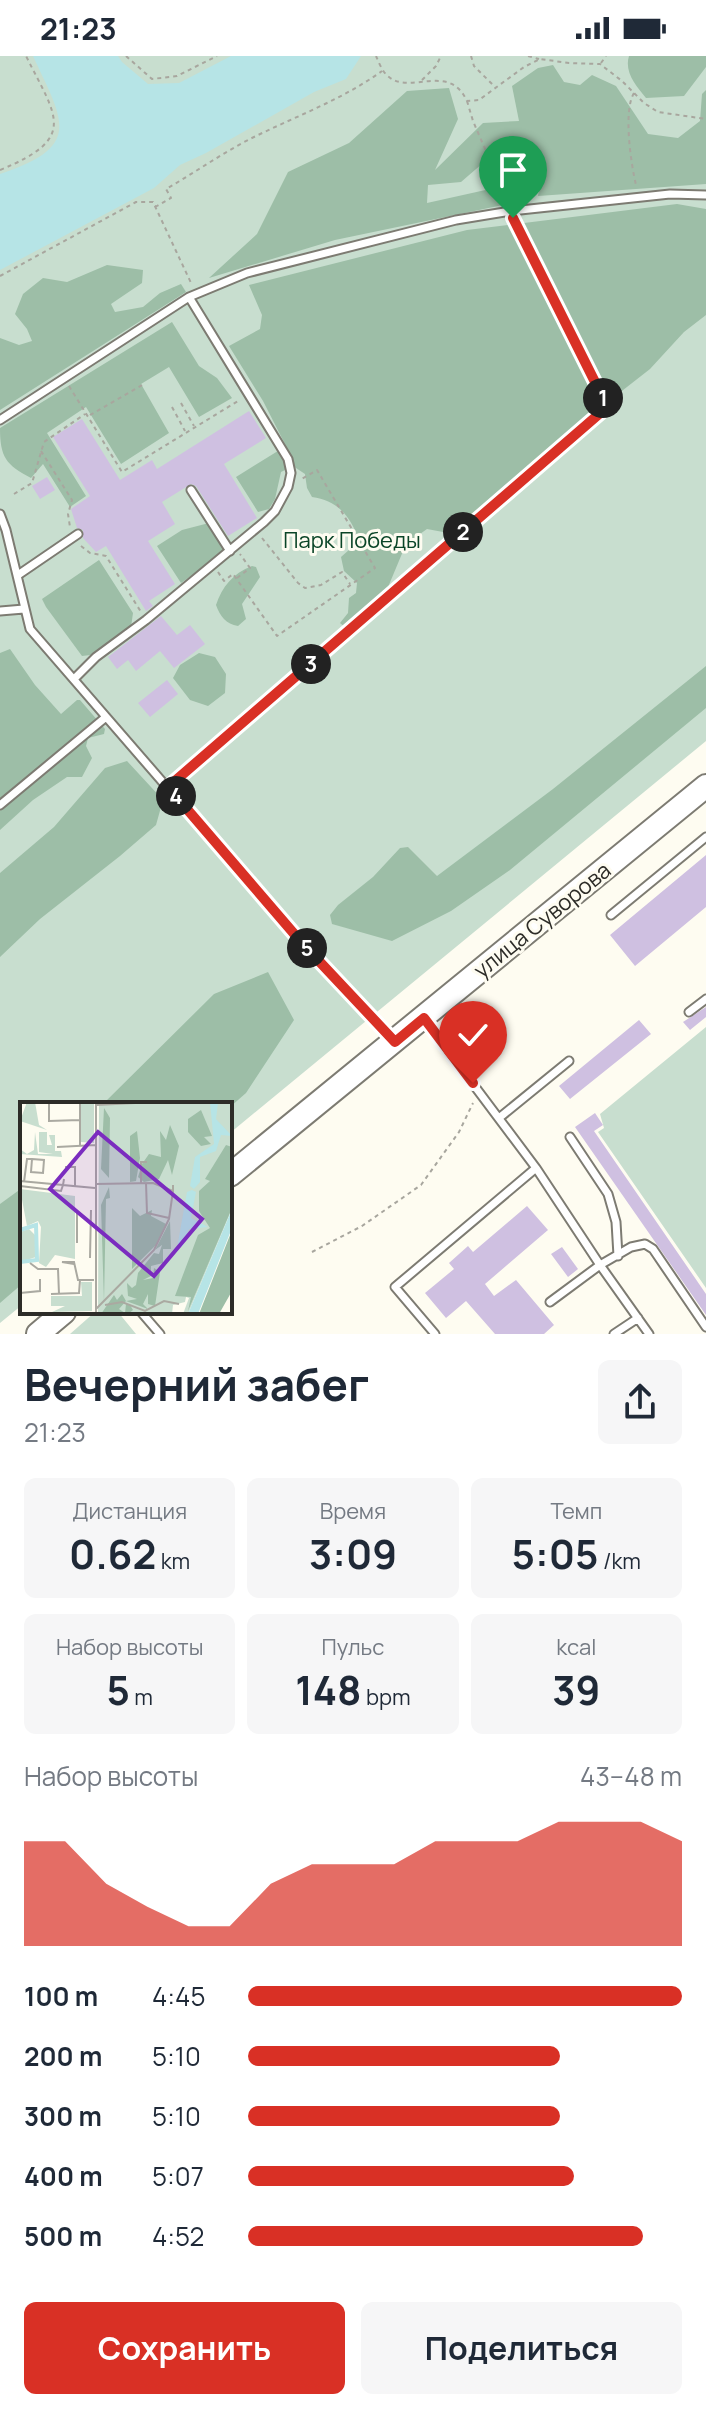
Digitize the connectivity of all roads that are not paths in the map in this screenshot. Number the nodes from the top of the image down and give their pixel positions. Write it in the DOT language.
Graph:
graph roads {
  1 [pos="706,195"];
  2 [pos="192,295"];
  3 [pos="0,420"];
  4 [pos="191,490"];
  5 [pos="0,514"];
  6 [pos="77,535"];
  7 [pos="232,549"];
  8 [pos="18,575"];
  9 [pos="24,609"];
  10 [pos="0,611"];
  11 [pos="74,679"];
  12 [pos="106,717"];
  13 [pos="706,787"];
  14 [pos="0,805"];
  15 [pos="706,837"];
  16 [pos="611,915"];
  17 [pos="706,999"];
  18 [pos="689,1012"];
  19 [pos="424,1018"];
  20 [pos="395,1042"];
  21 [pos="569,1061"];
  22 [pos="499,1118"];
  23 [pos="570,1137"];
  24 [pos="536,1168"];
  25 [pos="232,1173"];
  26 [pos="618,1256"];
  27 [pos="600,1265"];
  28 [pos="550,1302"];
  29 [pos="62,1314"];
  30 [pos="143,1314"];
  31 [pos="638,1318"];
  32 [pos="706,1327"];
  33 [pos="38,1334"];
  34 [pos="160,1334"];
  35 [pos="435,1334"];
  36 [pos="614,1334"];
  37 [pos="649,1334"];
  1 -- 2 [label="lane"];
  2 -- 3 [label="lane"];
  2 -- 7 [label="lane"];
  4 -- 7 [label="lane"];
  5 -- 8 [label="lane"];
  6 -- 8 [label="lane"];
  7 -- 11 [label="lane"];
  8 -- 9 [label="lane"];
  9 -- 10 [label="lane"];
  9 -- 11 [label="lane"];
  11 -- 12 [label="lane"];
  12 -- 14 [label="lane"];
  12 -- 20 [label="lane"];
  13 -- 19 [label="main road, улица Суворова"];
  15 -- 16 [label="lane"];
  17 -- 18 [label="lane"];
  19 -- 20 [label="main road, улица Суворова"];
  19 -- 22 [label="lane"];
  20 -- 25 [label="main road, улица Суворова"];
  21 -- 22 [label="lane"];
  22 -- 24 [label="lane"];
  23 -- 26 [label="lane"];
  24 -- 27 [label="lane"];
  24 -- 35 [label="lane"];
  26 -- 27 [label="lane"];
  26 -- 32 [label="lane"];
  27 -- 28 [label="lane"];
  27 -- 31 [label="lane"];
  29 -- 33 [label="main road"];
  30 -- 34 [label="lane"];
  31 -- 36 [label="lane"];
  31 -- 37 [label="lane"];
}
